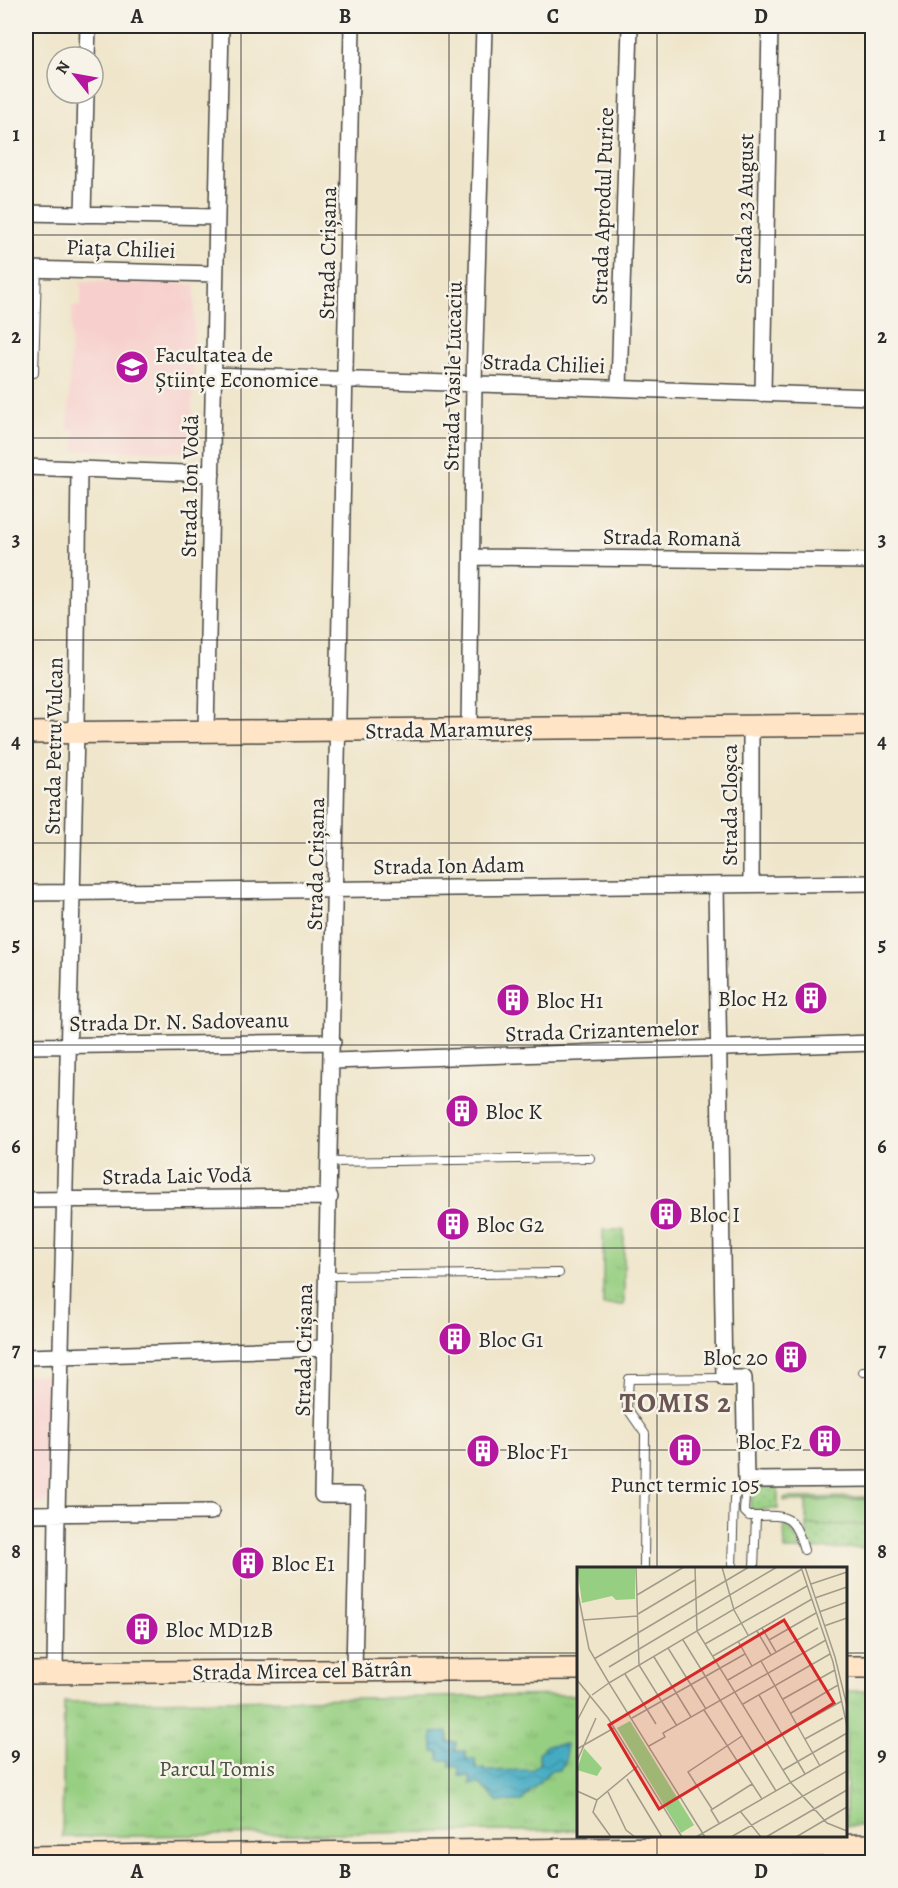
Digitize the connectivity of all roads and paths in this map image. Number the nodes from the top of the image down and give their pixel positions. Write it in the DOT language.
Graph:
graph roads {
  1 [pos="88,26"];
  2 [pos="221,26"];
  3 [pos="352,26"];
  4 [pos="484,26"];
  5 [pos="630,26"];
  6 [pos="770,26"];
  7 [pos="87,45"];
  8 [pos="86,105"];
  9 [pos="26,213"];
  10 [pos="83,215"];
  11 [pos="216,217"];
  12 [pos="31,269"];
  13 [pos="214,274"];
  14 [pos="34,373"];
  15 [pos="213,375"];
  16 [pos="348,379"];
  17 [pos="474,383"];
  18 [pos="619,388"];
  19 [pos="763,393"];
  20 [pos="873,397"];
  21 [pos="26,467"];
  22 [pos="80,469"];
  23 [pos="212,474"];
  24 [pos="472,557"];
  25 [pos="873,561"];
  26 [pos="873,725"];
  27 [pos="752,726"];
  28 [pos="469,728"];
  29 [pos="341,730"];
  30 [pos="206,731"];
  31 [pos="76,732"];
  32 [pos="26,733"];
  33 [pos="873,883"];
  34 [pos="751,884"];
  35 [pos="716,885"];
  36 [pos="337,889"];
  37 [pos="26,892"];
  38 [pos="73,892"];
  39 [pos="333,1042"];
  40 [pos="873,1043"];
  41 [pos="69,1045"];
  42 [pos="26,1046"];
  43 [pos="718,1049"];
  44 [pos="333,1061"];
  45 [pos="590,1158"];
  46 [pos="330,1162"];
  47 [pos="330,1197"];
  48 [pos="65,1199"];
  49 [pos="26,1200"];
  50 [pos="559,1273"];
  51 [pos="328,1276"];
  52 [pos="326,1348"];
  53 [pos="26,1357"];
  54 [pos="61,1357"];
  55 [pos="863,1372"];
  56 [pos="873,1372"];
  57 [pos="724,1378"];
  58 [pos="873,1479"];
  59 [pos="746,1480"];
  60 [pos="211,1512"];
  61 [pos="26,1514"];
  62 [pos="57,1514"];
  63 [pos="756,1516"];
  64 [pos="804,1550"];
  65 [pos="644,1567"];
  66 [pos="732,1567"];
  67 [pos="754,1567"];
  68 [pos="847,1667"];
  69 [pos="873,1667"];
  70 [pos="354,1669"];
  71 [pos="577,1669"];
  72 [pos="55,1672"];
  73 [pos="26,1673"];
  74 [pos="873,1845"];
  75 [pos="464,1857"];
  76 [pos="38,1859"];
  1 -- 7 [label="street"];
  2 -- 11 [label="street, Strada Ion Vodă"];
  3 -- 16 [label="street, Strada Crișana"];
  4 -- 17 [label="street, Strada Vasile Lucaciu"];
  5 -- 18 [label="street, Strada Aprodul Purice"];
  6 -- 19 [label="street, Strada 23 August"];
  8 -- 10 [label="street"];
  9 -- 10 [label="street"];
  10 -- 11 [label="street"];
  11 -- 13 [label="street, Strada Ion Vodă"];
  12 -- 13 [label="street, Piața Chiliei"];
  12 -- 14 [label="lane"];
  13 -- 15 [label="street, Strada Ion Vodă"];
  15 -- 16 [label="street, Strada Chiliei"];
  15 -- 23 [label="street, Strada Ion Vodă"];
  16 -- 17 [label="street, Strada Chiliei"];
  16 -- 29 [label="street, Strada Crișana"];
  17 -- 18 [label="street, Strada Chiliei"];
  17 -- 24 [label="street, Strada Vasile Lucaciu"];
  18 -- 19 [label="street, Strada Chiliei"];
  19 -- 20 [label="street, Strada Chiliei"];
  21 -- 22 [label="street"];
  22 -- 23 [label="street"];
  22 -- 31 [label="street, Strada Petru Vulcan"];
  23 -- 30 [label="street, Strada Ion Vodă"];
  24 -- 25 [label="street, Strada Romană"];
  24 -- 28 [label="street, Strada Vasile Lucaciu"];
  26 -- 27 [label="main road, Strada Maramureș"];
  27 -- 28 [label="main road, Strada Maramureș"];
  27 -- 34 [label="street, Strada Cloșca"];
  28 -- 29 [label="main road, Strada Maramureș"];
  29 -- 30 [label="main road, Strada Maramureș"];
  29 -- 36 [label="street, Strada Crișana"];
  30 -- 31 [label="main road, Strada Maramureș"];
  31 -- 32 [label="main road, Strada Maramureș"];
  31 -- 38 [label="street, Strada Petru Vulcan"];
  33 -- 34 [label="street, Strada Ion Adam"];
  34 -- 35 [label="street, Strada Ion Adam"];
  35 -- 36 [label="street, Strada Ion Adam"];
  35 -- 43 [label="street, Strada Cloșca"];
  36 -- 38 [label="street, Strada Ion Adam"];
  36 -- 39 [label="street, Strada Crișana"];
  37 -- 38 [label="street, Strada Ion Adam"];
  38 -- 41 [label="street, Strada Petru Vulcan"];
  39 -- 41 [label="street, Strada Dr. N. Sadoveanu"];
  39 -- 44 [label="street, Strada Crișana"];
  40 -- 43 [label="street, Strada Crizantemelor"];
  41 -- 42 [label="street, Strada Dr. N. Sadoveanu"];
  41 -- 48 [label="street, Strada Petru Vulcan"];
  43 -- 44 [label="street, Strada Crizantemelor"];
  43 -- 57 [label="street, Strada Cloșca"];
  44 -- 46 [label="street, Strada Crișana"];
  45 -- 46 [label="lane"];
  46 -- 47 [label="street, Strada Crișana"];
  47 -- 48 [label="street, Strada Laic Vodă"];
  47 -- 51 [label="street, Strada Crișana"];
  48 -- 49 [label="street, Strada Laic Vodă"];
  48 -- 54 [label="street, Strada Petru Vulcan"];
  50 -- 51 [label="lane"];
  51 -- 52 [label="street, Strada Crișana"];
  52 -- 54 [label="street"];
  52 -- 70 [label="street, Strada Crișana"];
  53 -- 54 [label="street"];
  54 -- 62 [label="street, Strada Petru Vulcan"];
  55 -- 56 [label="lane"];
  57 -- 59 [label="street"];
  57 -- 65 [label="lane"];
  58 -- 59 [label="street"];
  59 -- 63 [label="lane"];
  59 -- 66 [label="lane"];
  60 -- 62 [label="street"];
  61 -- 62 [label="street"];
  62 -- 72 [label="street, Strada Petru Vulcan"];
  63 -- 64 [label="lane"];
  63 -- 67 [label="lane"];
  68 -- 69 [label="main road"];
  70 -- 71 [label="main road, Strada Mircea cel Bătrân"];
  70 -- 72 [label="main road, Strada Mircea cel Bătrân"];
  72 -- 73 [label="main road, Strada Mircea cel Bătrân"];
  74 -- 75 [label="main road"];
  75 -- 76 [label="main road"];
}
